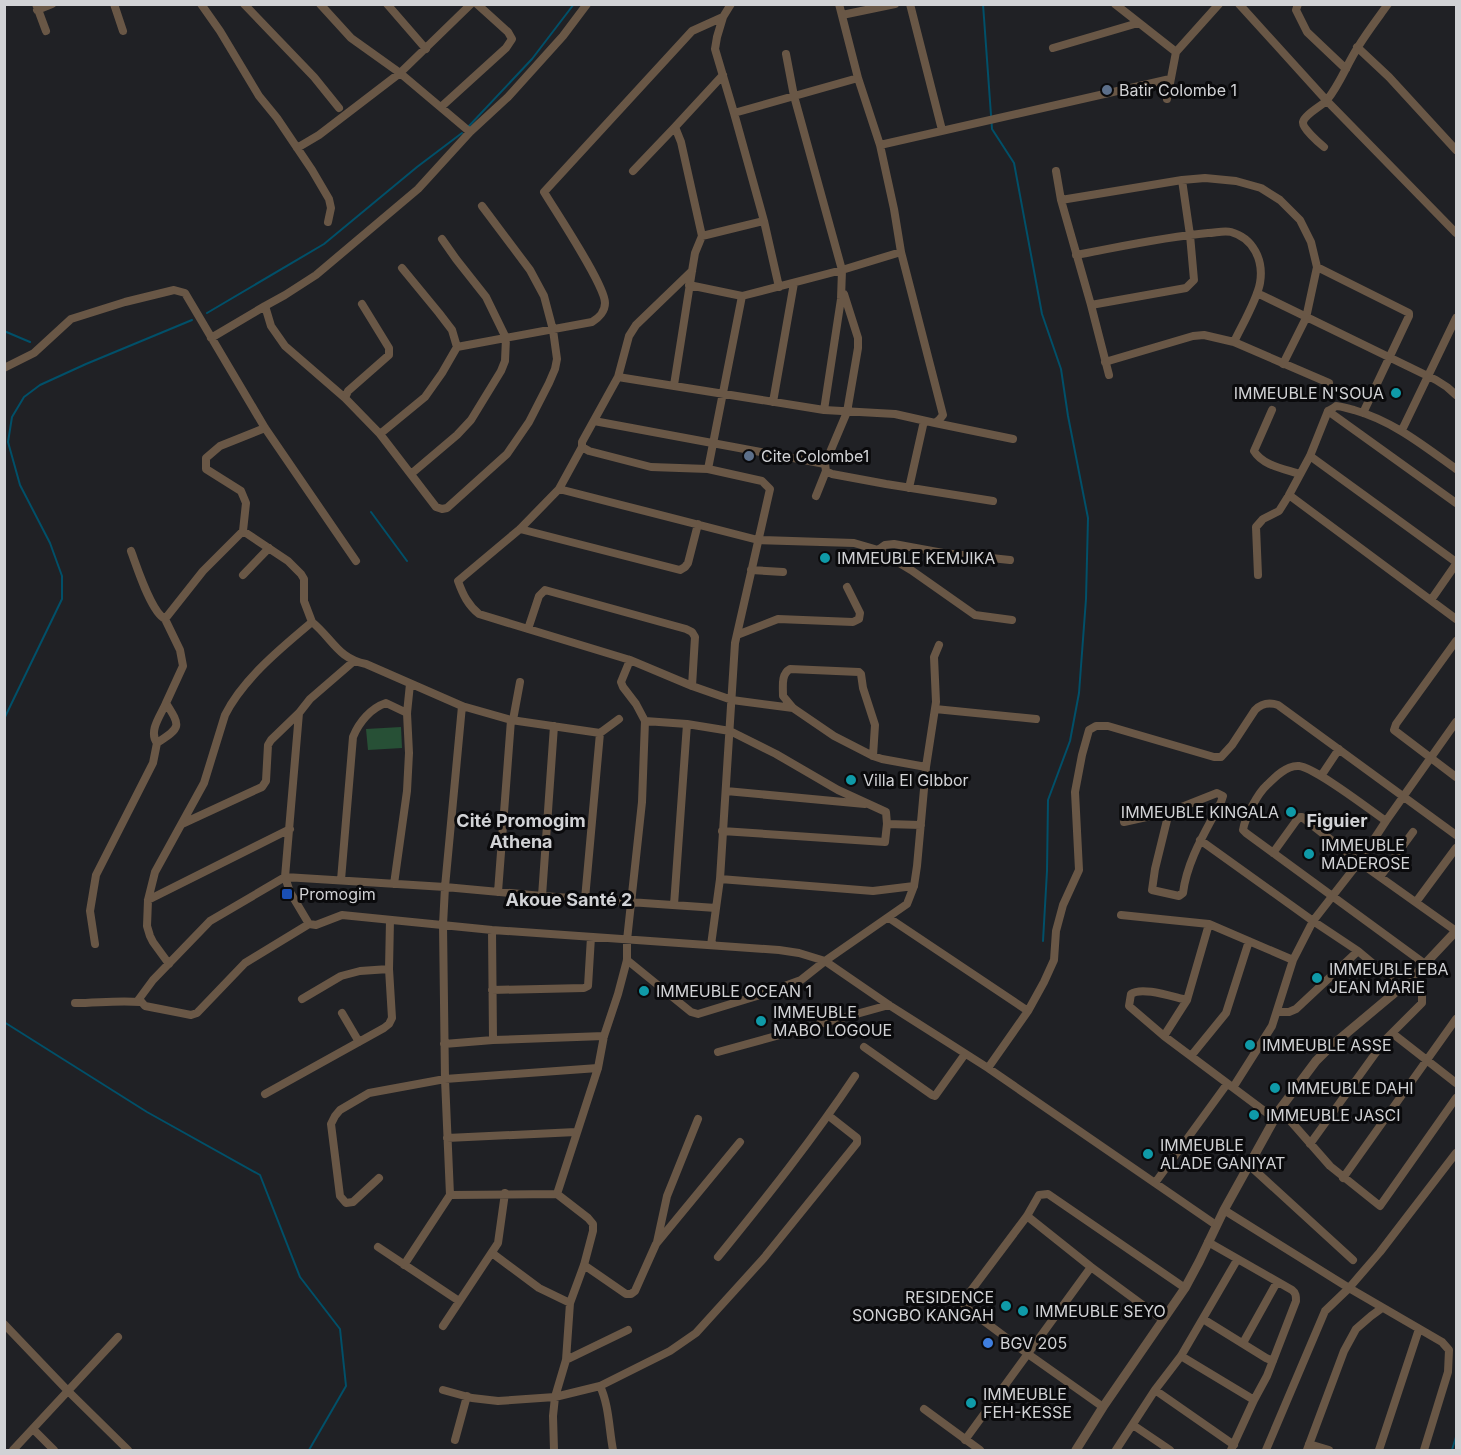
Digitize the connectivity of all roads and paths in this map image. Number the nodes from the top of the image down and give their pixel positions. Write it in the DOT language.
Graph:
graph roads {
  1 [pos="52,4"];
  2 [pos="114,4"];
  3 [pos="201,4"];
  4 [pos="244,4"];
  5 [pos="320,4"];
  6 [pos="387,4"];
  7 [pos="471,4"];
  8 [pos="477,4"];
  9 [pos="586,4"];
  10 [pos="731,4"];
  11 [pos="839,4"];
  12 [pos="895,4"];
  13 [pos="910,4"];
  14 [pos="1115,4"];
  15 [pos="1218,4"];
  16 [pos="1239,4"];
  17 [pos="1298,4"];
  18 [pos="1388,4"];
  19 [pos="36,7"];
  20 [pos="842,15"];
  21 [pos="723,17"];
  22 [pos="1138,23"];
  23 [pos="46,31"];
  24 [pos="123,31"];
  25 [pos="1357,47"];
  26 [pos="1053,48"];
  27 [pos="426,49"];
  28 [pos="1176,52"];
  29 [pos="786,54"];
  30 [pos="1346,69"];
  31 [pos="400,73"];
  32 [pos="723,75"];
  33 [pos="858,78"];
  34 [pos="1170,79"];
  35 [pos="794,96"];
  36 [pos="1167,99"];
  37 [pos="1327,101"];
  38 [pos="441,107"];
  39 [pos="339,108"];
  40 [pos="734,113"];
  41 [pos="675,126"];
  42 [pos="942,130"];
  43 [pos="470,132"];
  44 [pos="880,145"];
  45 [pos="1324,147"];
  46 [pos="297,148"];
  47 [pos="1456,150"];
  48 [pos="633,171"];
  49 [pos="1056,171"];
  50 [pos="1182,180"];
  51 [pos="1061,200"];
  52 [pos="482,206"];
  53 [pos="764,221"];
  54 [pos="328,222"];
  55 [pos="1456,232"];
  56 [pos="1190,235"];
  57 [pos="702,236"];
  58 [pos="442,238"];
  59 [pos="901,252"];
  60 [pos="1076,255"];
  61 [pos="1317,267"];
  62 [pos="402,268"];
  63 [pos="842,270"];
  64 [pos="692,271"];
  65 [pos="794,283"];
  66 [pos="689,285"];
  67 [pos="779,286"];
  68 [pos="842,287"];
  69 [pos="1257,294"];
  70 [pos="742,296"];
  71 [pos="362,304"];
  72 [pos="1091,305"];
  73 [pos="265,306"];
  74 [pos="1306,318"];
  75 [pos="1456,318"];
  76 [pos="553,330"];
  77 [pos="211,338"];
  78 [pos="507,338"];
  79 [pos="1234,342"];
  80 [pos="457,347"];
  81 [pos="1389,357"];
  82 [pos="1105,362"];
  83 [pos="1283,364"];
  84 [pos="4,368"];
  85 [pos="1108,375"];
  86 [pos="618,377"];
  87 [pos="1428,377"];
  88 [pos="1329,383"];
  89 [pos="675,385"];
  90 [pos="723,393"];
  91 [pos="1456,395"];
  92 [pos="345,398"];
  93 [pos="773,402"];
  94 [pos="824,410"];
  95 [pos="1272,410"];
  96 [pos="1328,411"];
  97 [pos="847,412"];
  98 [pos="1363,413"];
  99 [pos="594,421"];
  100 [pos="924,421"];
  101 [pos="935,423"];
  102 [pos="265,428"];
  103 [pos="1402,430"];
  104 [pos="380,434"];
  105 [pos="1013,440"];
  106 [pos="713,443"];
  107 [pos="582,447"];
  108 [pos="1310,456"];
  109 [pos="826,467"];
  110 [pos="708,469"];
  111 [pos="1456,469"];
  112 [pos="411,474"];
  113 [pos="1300,474"];
  114 [pos="909,488"];
  115 [pos="559,489"];
  116 [pos="1289,495"];
  117 [pos="816,496"];
  118 [pos="993,501"];
  119 [pos="1456,503"];
  120 [pos="698,524"];
  121 [pos="520,529"];
  122 [pos="243,531"];
  123 [pos="758,540"];
  124 [pos="269,548"];
  125 [pos="878,550"];
  126 [pos="131,551"];
  127 [pos="1010,560"];
  128 [pos="356,561"];
  129 [pos="1456,563"];
  130 [pos="752,570"];
  131 [pos="783,572"];
  132 [pos="243,575"];
  133 [pos="1258,575"];
  134 [pos="847,587"];
  135 [pos="1431,600"];
  136 [pos="1456,619"];
  137 [pos="165,620"];
  138 [pos="1012,620"];
  139 [pos="312,622"];
  140 [pos="528,629"];
  141 [pos="737,635"];
  142 [pos="1456,642"];
  143 [pos="939,645"];
  144 [pos="630,660"];
  145 [pos="354,661"];
  146 [pos="520,682"];
  147 [pos="410,684"];
  148 [pos="692,686"];
  149 [pos="732,700"];
  150 [pos="166,703"];
  151 [pos="462,706"];
  152 [pos="793,708"];
  153 [pos="935,709"];
  154 [pos="299,713"];
  155 [pos="407,713"];
  156 [pos="619,719"];
  157 [pos="1036,719"];
  158 [pos="512,720"];
  159 [pos="645,721"];
  160 [pos="1456,722"];
  161 [pos="687,724"];
  162 [pos="554,726"];
  163 [pos="730,731"];
  164 [pos="600,733"];
  165 [pos="157,743"];
  166 [pos="1338,748"];
  167 [pos="873,756"];
  168 [pos="1431,759"];
  169 [pos="926,767"];
  170 [pos="1321,776"];
  171 [pos="1456,777"];
  172 [pos="726,791"];
  173 [pos="1404,796"];
  174 [pos="872,805"];
  175 [pos="1169,812"];
  176 [pos="1386,821"];
  177 [pos="1124,822"];
  178 [pos="184,823"];
  179 [pos="887,824"];
  180 [pos="921,825"];
  181 [pos="290,829"];
  182 [pos="722,831"];
  183 [pos="1413,832"];
  184 [pos="1456,834"];
  185 [pos="1200,840"];
  186 [pos="1456,848"];
  187 [pos="1273,853"];
  188 [pos="1359,862"];
  189 [pos="285,877"];
  190 [pos="1380,877"];
  191 [pos="720,879"];
  192 [pos="341,880"];
  193 [pos="394,884"];
  194 [pos="914,886"];
  195 [pos="445,887"];
  196 [pos="498,892"];
  197 [pos="542,896"];
  198 [pos="1332,896"];
  199 [pos="585,899"];
  200 [pos="148,900"];
  201 [pos="1416,902"];
  202 [pos="632,903"];
  203 [pos="674,905"];
  204 [pos="716,908"];
  205 [pos="1121,915"];
  206 [pos="889,918"];
  207 [pos="390,920"];
  208 [pos="1313,921"];
  209 [pos="309,924"];
  210 [pos="1209,924"];
  211 [pos="443,925"];
  212 [pos="492,930"];
  213 [pos="1456,931"];
  214 [pos="591,937"];
  215 [pos="627,940"];
  216 [pos="1249,941"];
  217 [pos="95,944"];
  218 [pos="711,945"];
  219 [pos="1358,951"];
  220 [pos="627,960"];
  221 [pos="1293,960"];
  222 [pos="825,961"];
  223 [pos="169,964"];
  224 [pos="1425,964"];
  225 [pos="389,969"];
  226 [pos="1410,980"];
  227 [pos="1401,987"];
  228 [pos="492,990"];
  229 [pos="302,999"];
  230 [pos="1187,1000"];
  231 [pos="140,1002"];
  232 [pos="75,1003"];
  233 [pos="889,1005"];
  234 [pos="1028,1011"];
  235 [pos="1277,1012"];
  236 [pos="342,1013"];
  237 [pos="1456,1019"];
  238 [pos="1392,1033"];
  239 [pos="604,1036"];
  240 [pos="1164,1036"];
  241 [pos="493,1040"];
  242 [pos="359,1042"];
  243 [pos="444,1044"];
  244 [pos="864,1047"];
  245 [pos="718,1052"];
  246 [pos="965,1054"];
  247 [pos="1191,1056"];
  248 [pos="1427,1061"];
  249 [pos="598,1068"];
  250 [pos="988,1068"];
  251 [pos="855,1076"];
  252 [pos="445,1079"];
  253 [pos="1456,1083"];
  254 [pos="1230,1085"];
  255 [pos="265,1094"];
  256 [pos="1456,1098"];
  257 [pos="1278,1114"];
  258 [pos="829,1116"];
  259 [pos="698,1119"];
  260 [pos="576,1132"];
  261 [pos="447,1138"];
  262 [pos="740,1142"];
  263 [pos="1310,1144"];
  264 [pos="1456,1153"];
  265 [pos="1249,1165"];
  266 [pos="379,1178"];
  267 [pos="1343,1178"];
  268 [pos="1155,1183"];
  269 [pos="505,1193"];
  270 [pos="556,1194"];
  271 [pos="450,1195"];
  272 [pos="1224,1210"];
  273 [pos="1027,1216"];
  274 [pos="1216,1226"];
  275 [pos="1208,1242"];
  276 [pos="656,1244"];
  277 [pos="378,1247"];
  278 [pos="492,1253"];
  279 [pos="718,1257"];
  280 [pos="1237,1260"];
  281 [pos="1353,1260"];
  282 [pos="404,1265"];
  283 [pos="584,1265"];
  284 [pos="1091,1267"];
  285 [pos="1277,1282"];
  286 [pos="1185,1288"];
  287 [pos="1349,1288"];
  288 [pos="459,1301"];
  289 [pos="570,1303"];
  290 [pos="1382,1308"];
  291 [pos="1203,1319"];
  292 [pos="1163,1320"];
  293 [pos="4,1324"];
  294 [pos="443,1326"];
  295 [pos="1419,1329"];
  296 [pos="628,1330"];
  297 [pos="118,1337"];
  298 [pos="1243,1343"];
  299 [pos="1453,1349"];
  300 [pos="1028,1354"];
  301 [pos="1181,1356"];
  302 [pos="566,1360"];
  303 [pos="1273,1361"];
  304 [pos="600,1386"];
  305 [pos="443,1390"];
  306 [pos="1155,1390"];
  307 [pos="68,1391"];
  308 [pos="467,1396"];
  309 [pos="555,1397"];
  310 [pos="1254,1400"];
  311 [pos="1103,1407"];
  312 [pos="924,1409"];
  313 [pos="1133,1425"];
  314 [pos="33,1429"];
  315 [pos="455,1440"];
  316 [pos="965,1440"];
  317 [pos="1308,1447"];
  318 [pos="1233,1448"];
  319 [pos="13,1450"];
  320 [pos="54,1450"];
  321 [pos="128,1450"];
  322 [pos="554,1450"];
  323 [pos="612,1450"];
  324 [pos="980,1450"];
  325 [pos="1076,1450"];
  326 [pos="1116,1450"];
  327 [pos="1170,1450"];
  328 [pos="1266,1450"];
  329 [pos="1329,1450"];
  330 [pos="1379,1450"];
  331 [pos="1424,1450"];
  1 -- 19 [label="street"];
  2 -- 24 [label="street"];
  3 -- 46 [label="street"];
  4 -- 39 [label="street"];
  5 -- 31 [label="street"];
  6 -- 27 [label="street"];
  7 -- 27 [label="street"];
  8 -- 38 [label="street"];
  9 -- 43 [label="street"];
  10 -- 21 [label="street"];
  11 -- 20 [label="street"];
  12 -- 20 [label="street"];
  13 -- 42 [label="street"];
  14 -- 22 [label="street"];
  15 -- 28 [label="street"];
  16 -- 37 [label="street"];
  17 -- 30 [label="street"];
  18 -- 25 [label="street"];
  19 -- 23 [label="street"];
  20 -- 33 [label="street"];
  21 -- 32 [label="street"];
  21 -- 76 [label="street"];
  22 -- 26 [label="street"];
  22 -- 28 [label="street"];
  25 -- 30 [label="street"];
  25 -- 47 [label="street"];
  27 -- 31 [label="street"];
  28 -- 34 [label="street"];
  29 -- 35 [label="street"];
  30 -- 37 [label="street"];
  31 -- 38 [label="street"];
  31 -- 46 [label="street"];
  32 -- 40 [label="street"];
  32 -- 41 [label="street"];
  33 -- 35 [label="street"];
  33 -- 44 [label="street"];
  34 -- 36 [label="street"];
  34 -- 42 [label="street"];
  35 -- 40 [label="street"];
  35 -- 63 [label="street"];
  37 -- 45 [label="street"];
  37 -- 55 [label="street"];
  38 -- 43 [label="street"];
  40 -- 53 [label="street"];
  41 -- 48 [label="street"];
  41 -- 57 [label="street"];
  42 -- 44 [label="street"];
  43 -- 73 [label="street"];
  44 -- 59 [label="street"];
  46 -- 54 [label="street"];
  49 -- 51 [label="street"];
  50 -- 51 [label="street"];
  50 -- 56 [label="street"];
  50 -- 61 [label="street"];
  51 -- 60 [label="street"];
  52 -- 76 [label="street"];
  53 -- 57 [label="street"];
  53 -- 67 [label="street"];
  56 -- 60 [label="street"];
  56 -- 69 [label="street"];
  56 -- 72 [label="street"];
  57 -- 64 [label="street"];
  58 -- 78 [label="street"];
  59 -- 63 [label="street"];
  59 -- 101 [label="street"];
  60 -- 72 [label="street"];
  61 -- 74 [label="street"];
  61 -- 81 [label="street"];
  62 -- 80 [label="street"];
  63 -- 65 [label="street"];
  63 -- 68 [label="street"];
  64 -- 66 [label="street"];
  64 -- 86 [label="street"];
  65 -- 67 [label="street"];
  65 -- 93 [label="street"];
  66 -- 70 [label="street"];
  66 -- 89 [label="street"];
  67 -- 70 [label="street"];
  68 -- 94 [label="street"];
  68 -- 97 [label="street"];
  69 -- 74 [label="street"];
  69 -- 79 [label="street"];
  70 -- 90 [label="street"];
  71 -- 92 [label="street"];
  72 -- 82 [label="street"];
  73 -- 77 [label="street"];
  73 -- 92 [label="street"];
  74 -- 81 [label="street"];
  74 -- 83 [label="street"];
  75 -- 87 [label="street"];
  76 -- 78 [label="street"];
  76 -- 112 [label="street"];
  77 -- 84 [label="street"];
  77 -- 102 [label="street"];
  78 -- 80 [label="street"];
  78 -- 112 [label="street"];
  79 -- 82 [label="street"];
  79 -- 83 [label="street"];
  80 -- 104 [label="street"];
  81 -- 87 [label="street"];
  81 -- 98 [label="street"];
  82 -- 85 [label="street"];
  83 -- 88 [label="street"];
  86 -- 89 [label="street"];
  86 -- 99 [label="street"];
  87 -- 91 [label="street"];
  87 -- 103 [label="street"];
  89 -- 90 [label="street"];
  90 -- 93 [label="street"];
  90 -- 106 [label="street"];
  92 -- 104 [label="street"];
  93 -- 94 [label="street"];
  94 -- 97 [label="street"];
  95 -- 113 [label="street"];
  96 -- 98 [label="street"];
  96 -- 108 [label="street"];
  96 -- 119 [label="street"];
  97 -- 100 [label="street"];
  97 -- 109 [label="street"];
  98 -- 103 [label="street"];
  99 -- 106 [label="street"];
  99 -- 107 [label="street"];
  100 -- 101 [label="street"];
  100 -- 114 [label="street"];
  101 -- 105 [label="street"];
  102 -- 122 [label="street"];
  102 -- 128 [label="street"];
  103 -- 111 [label="street"];
  104 -- 112 [label="street"];
  106 -- 109 [label="street"];
  106 -- 110 [label="street"];
  107 -- 110 [label="street"];
  107 -- 115 [label="street"];
  108 -- 113 [label="street"];
  108 -- 129 [label="street"];
  109 -- 114 [label="street"];
  109 -- 117 [label="street"];
  110 -- 123 [label="street"];
  113 -- 116 [label="street"];
  114 -- 118 [label="street"];
  115 -- 120 [label="street"];
  115 -- 121 [label="street"];
  116 -- 133 [label="street"];
  116 -- 135 [label="street"];
  120 -- 121 [label="street"];
  120 -- 123 [label="street"];
  121 -- 140 [label="street"];
  122 -- 124 [label="street"];
  122 -- 137 [label="street"];
  123 -- 125 [label="street"];
  123 -- 130 [label="street"];
  124 -- 132 [label="street"];
  124 -- 139 [label="street"];
  125 -- 127 [label="street"];
  125 -- 138 [label="street"];
  126 -- 137 [label="street"];
  129 -- 135 [label="street"];
  130 -- 131 [label="street"];
  130 -- 141 [label="street"];
  134 -- 141 [label="street"];
  135 -- 136 [label="street"];
  137 -- 150 [label="street"];
  139 -- 145 [label="street"];
  139 -- 178 [label="street"];
  140 -- 144 [label="street"];
  140 -- 148 [label="street"];
  141 -- 149 [label="street"];
  142 -- 168 [label="street"];
  143 -- 153 [label="street"];
  144 -- 148 [label="street"];
  144 -- 159 [label="street"];
  145 -- 147 [label="street"];
  145 -- 154 [label="street"];
  146 -- 158 [label="street"];
  147 -- 151 [label="street"];
  147 -- 155 [label="street"];
  148 -- 149 [label="street"];
  149 -- 152 [label="street"];
  149 -- 163 [label="street"];
  150 -- 165 [label="street"];
  150 -- 165 [label="street"];
  151 -- 158 [label="street"];
  151 -- 195 [label="street"];
  152 -- 167 [label="street"];
  152 -- 167 [label="street"];
  153 -- 157 [label="street"];
  153 -- 169 [label="street"];
  154 -- 178 [label="street"];
  154 -- 181 [label="street"];
  155 -- 192 [label="street"];
  155 -- 193 [label="street"];
  156 -- 164 [label="street"];
  158 -- 162 [label="street"];
  158 -- 196 [label="street"];
  159 -- 161 [label="street"];
  159 -- 202 [label="street"];
  160 -- 168 [label="street"];
  161 -- 163 [label="street"];
  161 -- 203 [label="street"];
  162 -- 164 [label="street"];
  162 -- 197 [label="street"];
  163 -- 172 [label="street"];
  163 -- 174 [label="street"];
  164 -- 199 [label="street"];
  165 -- 217 [label="street"];
  166 -- 170 [label="street"];
  166 -- 173 [label="street"];
  166 -- 234 [label="street"];
  167 -- 169 [label="street"];
  168 -- 171 [label="street"];
  168 -- 173 [label="street"];
  169 -- 180 [label="street"];
  170 -- 176 [label="street"];
  170 -- 187 [label="street"];
  172 -- 174 [label="street"];
  172 -- 182 [label="street"];
  173 -- 176 [label="street"];
  173 -- 184 [label="street"];
  174 -- 179 [label="street"];
  175 -- 177 [label="street"];
  175 -- 185 [label="street"];
  175 -- 185 [label="street"];
  176 -- 188 [label="street"];
  178 -- 200 [label="street"];
  179 -- 180 [label="street"];
  179 -- 182 [label="street"];
  180 -- 194 [label="street"];
  181 -- 189 [label="street"];
  181 -- 200 [label="street"];
  182 -- 191 [label="street"];
  183 -- 190 [label="street"];
  185 -- 208 [label="street"];
  186 -- 201 [label="street"];
  187 -- 188 [label="street"];
  187 -- 198 [label="street"];
  188 -- 190 [label="street"];
  188 -- 198 [label="street"];
  189 -- 192 [label="street"];
  189 -- 209 [label="street"];
  189 -- 223 [label="street"];
  190 -- 201 [label="street"];
  191 -- 194 [label="street"];
  191 -- 204 [label="street"];
  192 -- 193 [label="street"];
  193 -- 195 [label="street"];
  194 -- 206 [label="street"];
  195 -- 196 [label="street"];
  195 -- 211 [label="street"];
  196 -- 197 [label="street"];
  197 -- 199 [label="street"];
  198 -- 208 [label="street"];
  198 -- 224 [label="street"];
  199 -- 202 [label="street"];
  200 -- 223 [label="street"];
  201 -- 213 [label="street"];
  202 -- 203 [label="street"];
  202 -- 215 [label="street"];
  203 -- 204 [label="street"];
  204 -- 218 [label="street"];
  205 -- 210 [label="street"];
  206 -- 222 [label="street"];
  206 -- 234 [label="street"];
  207 -- 209 [label="street"];
  207 -- 211 [label="street"];
  207 -- 225 [label="street"];
  208 -- 219 [label="street"];
  208 -- 221 [label="street"];
  209 -- 231 [label="street"];
  210 -- 216 [label="street"];
  210 -- 230 [label="street"];
  211 -- 212 [label="street"];
  211 -- 243 [label="street"];
  212 -- 214 [label="street"];
  212 -- 228 [label="street"];
  213 -- 224 [label="street"];
  214 -- 215 [label="street"];
  214 -- 228 [label="street"];
  215 -- 218 [label="street"];
  215 -- 220 [label="street"];
  216 -- 221 [label="street"];
  216 -- 247 [label="street"];
  218 -- 222 [label="street"];
  219 -- 227 [label="street"];
  219 -- 235 [label="street"];
  220 -- 222 [label="street"];
  220 -- 239 [label="street"];
  221 -- 235 [label="street"];
  222 -- 233 [label="street"];
  223 -- 231 [label="street"];
  224 -- 226 [label="street"];
  225 -- 229 [label="street"];
  225 -- 242 [label="street"];
  226 -- 227 [label="street"];
  226 -- 238 [label="street"];
  227 -- 257 [label="street"];
  228 -- 241 [label="street"];
  230 -- 240 [label="street"];
  230 -- 240 [label="street"];
  231 -- 232 [label="street"];
  233 -- 245 [label="street"];
  233 -- 246 [label="street"];
  234 -- 250 [label="street"];
  235 -- 254 [label="street"];
  236 -- 242 [label="street"];
  237 -- 248 [label="street"];
  238 -- 248 [label="street"];
  238 -- 263 [label="street"];
  239 -- 241 [label="street"];
  239 -- 249 [label="street"];
  240 -- 247 [label="street"];
  241 -- 243 [label="street"];
  242 -- 255 [label="street"];
  243 -- 252 [label="street"];
  244 -- 246 [label="street"];
  246 -- 250 [label="street"];
  247 -- 254 [label="street"];
  248 -- 253 [label="street"];
  248 -- 267 [label="street"];
  249 -- 252 [label="street"];
  249 -- 260 [label="street"];
  250 -- 268 [label="street"];
  251 -- 258 [label="street"];
  252 -- 261 [label="street"];
  252 -- 266 [label="street"];
  254 -- 257 [label="street"];
  254 -- 268 [label="street"];
  256 -- 267 [label="street"];
  257 -- 263 [label="street"];
  257 -- 265 [label="street"];
  258 -- 279 [label="street"];
  258 -- 304 [label="street"];
  259 -- 276 [label="street"];
  260 -- 261 [label="street"];
  260 -- 270 [label="street"];
  261 -- 271 [label="street"];
  262 -- 276 [label="street"];
  263 -- 267 [label="street"];
  264 -- 287 [label="street"];
  265 -- 272 [label="street"];
  265 -- 281 [label="street"];
  268 -- 274 [label="street"];
  269 -- 270 [label="street"];
  269 -- 271 [label="street"];
  269 -- 278 [label="street"];
  270 -- 283 [label="street"];
  271 -- 282 [label="street"];
  272 -- 274 [label="street"];
  272 -- 287 [label="street"];
  273 -- 284 [label="street"];
  273 -- 286 [label="street"];
  273 -- 300 [label="street"];
  274 -- 275 [label="street"];
  275 -- 280 [label="street"];
  275 -- 286 [label="street"];
  276 -- 283 [label="street"];
  277 -- 282 [label="street"];
  278 -- 288 [label="street"];
  278 -- 289 [label="street"];
  280 -- 285 [label="street"];
  280 -- 291 [label="street"];
  282 -- 288 [label="street"];
  283 -- 289 [label="street"];
  284 -- 292 [label="street"];
  284 -- 300 [label="street"];
  285 -- 298 [label="street"];
  285 -- 303 [label="street"];
  286 -- 292 [label="street"];
  287 -- 290 [label="street"];
  287 -- 328 [label="street"];
  288 -- 294 [label="street"];
  289 -- 302 [label="street"];
  290 -- 295 [label="street"];
  290 -- 317 [label="street"];
  291 -- 298 [label="street"];
  291 -- 301 [label="street"];
  292 -- 311 [label="street"];
  293 -- 307 [label="street"];
  295 -- 299 [label="street"];
  295 -- 330 [label="street"];
  296 -- 302 [label="street"];
  297 -- 307 [label="street"];
  298 -- 303 [label="street"];
  299 -- 331 [label="street"];
  300 -- 311 [label="street"];
  300 -- 316 [label="street"];
  301 -- 306 [label="street"];
  301 -- 310 [label="street"];
  302 -- 309 [label="street"];
  303 -- 310 [label="street"];
  304 -- 309 [label="street"];
  304 -- 323 [label="street"];
  305 -- 308 [label="street"];
  306 -- 313 [label="street"];
  306 -- 318 [label="street"];
  307 -- 314 [label="street"];
  307 -- 321 [label="street"];
  308 -- 309 [label="street"];
  308 -- 315 [label="street"];
  309 -- 322 [label="street"];
  310 -- 318 [label="street"];
  311 -- 325 [label="street"];
  312 -- 316 [label="street"];
  313 -- 326 [label="street"];
  313 -- 327 [label="street"];
  314 -- 319 [label="street"];
  314 -- 320 [label="street"];
  316 -- 324 [label="street"];
  317 -- 329 [label="street"];
}
